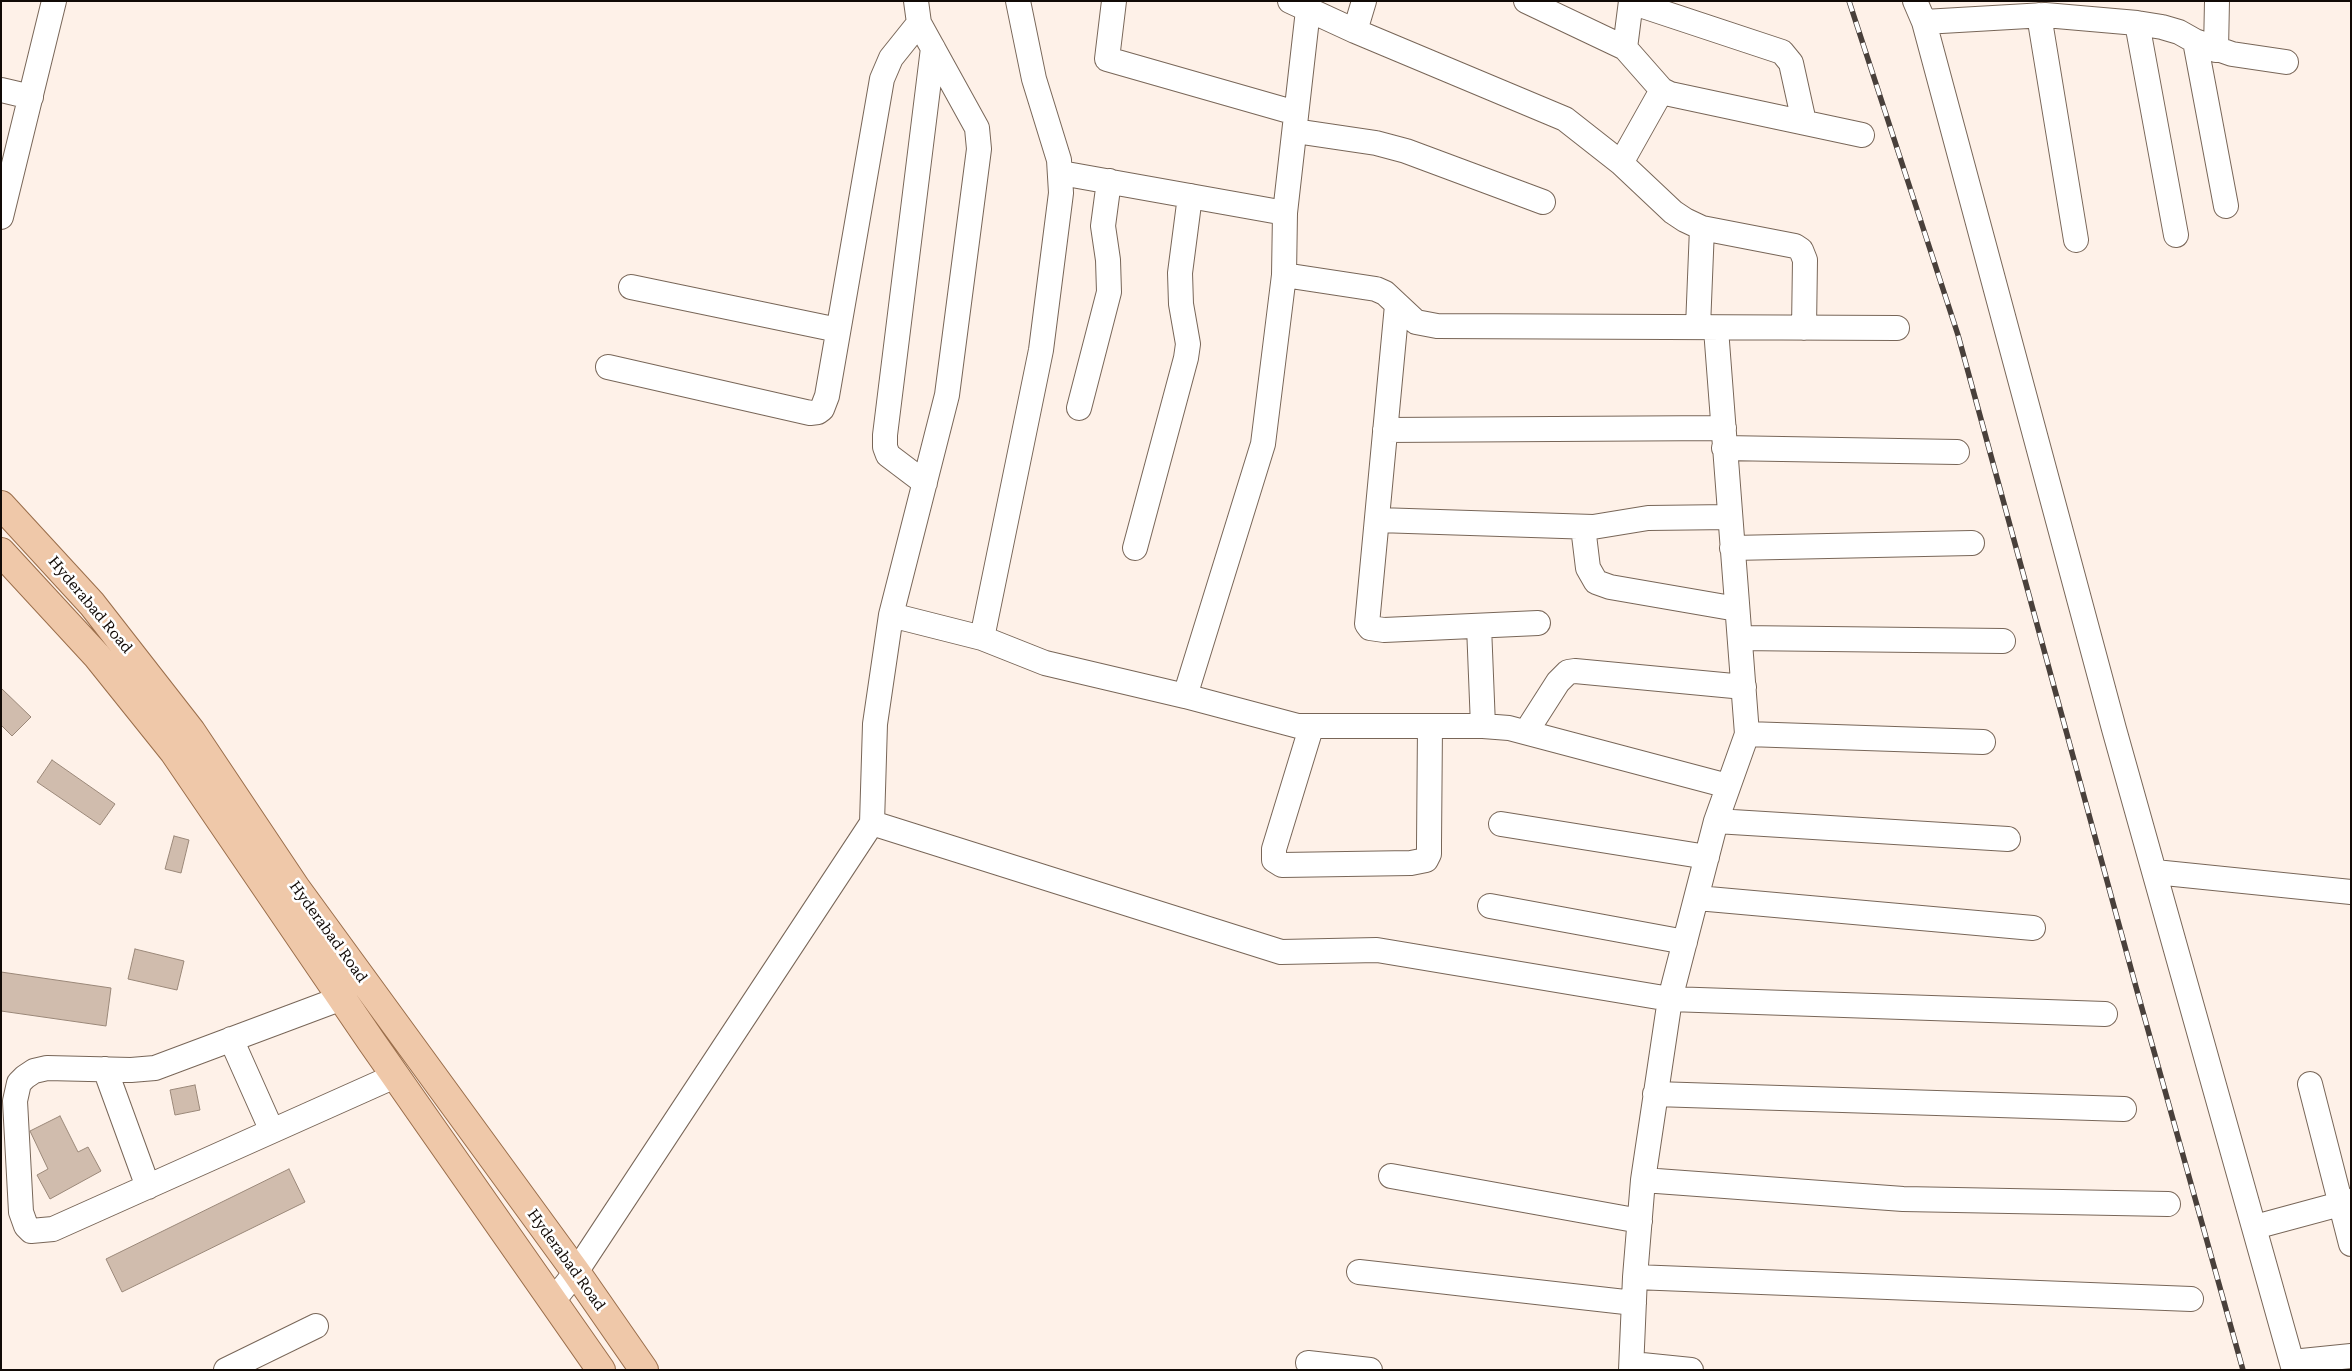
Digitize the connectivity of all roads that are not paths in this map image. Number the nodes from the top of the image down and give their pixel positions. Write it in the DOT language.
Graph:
graph roads {
  1 [pos="54,1"];
  2 [pos="1018,1"];
  3 [pos="1114,1"];
  4 [pos="1364,1"];
  5 [pos="1526,1"];
  6 [pos="2217,1"];
  7 [pos="1631,2"];
  8 [pos="1299,5"];
  9 [pos="917,12"];
  10 [pos="1919,12"];
  11 [pos="2039,15"];
  12 [pos="2137,23"];
  13 [pos="1355,32"];
  14 [pos="2206,45"];
  15 [pos="933,48"];
  16 [pos="1625,48"];
  17 [pos="2286,62"];
  18 [pos="1,90"];
  19 [pos="1662,90"];
  20 [pos="31,97"];
  21 [pos="1296,122"];
  22 [pos="1804,122"];
  23 [pos="1862,135"];
  24 [pos="1620,163"];
  25 [pos="1061,173"];
  26 [pos="1109,181"];
  27 [pos="1190,196"];
  28 [pos="1543,202"];
  29 [pos="2226,206"];
  30 [pos="1285,213"];
  31 [pos="1,217"];
  32 [pos="1702,228"];
  33 [pos="2176,235"];
  34 [pos="2076,240"];
  35 [pos="1284,275"];
  36 [pos="631,287"];
  37 [pos="1397,305"];
  38 [pos="1707,328"];
  39 [pos="1804,328"];
  40 [pos="1896,328"];
  41 [pos="838,330"];
  42 [pos="608,367"];
  43 [pos="1079,408"];
  44 [pos="1385,430"];
  45 [pos="1724,438"];
  46 [pos="1957,452"];
  47 [pos="925,483"];
  48 [pos="1,505"];
  49 [pos="1730,517"];
  50 [pos="1378,520"];
  51 [pos="1584,527"];
  52 [pos="1972,543"];
  53 [pos="1135,548"];
  54 [pos="1732,548"];
  55 [pos="1,552"];
  56 [pos="1737,609"];
  57 [pos="891,616"];
  58 [pos="1538,623"];
  59 [pos="1479,626"];
  60 [pos="982,638"];
  61 [pos="1740,638"];
  62 [pos="2003,641"];
  63 [pos="1744,687"];
  64 [pos="1185,696"];
  65 [pos="1430,726"];
  66 [pos="1484,726"];
  67 [pos="1310,728"];
  68 [pos="1526,732"];
  69 [pos="1748,734"];
  70 [pos="1983,742"];
  71 [pos="1728,786"];
  72 [pos="1716,821"];
  73 [pos="872,823"];
  74 [pos="1501,824"];
  75 [pos="2008,839"];
  76 [pos="1707,857"];
  77 [pos="2155,872"];
  78 [pos="2351,892"];
  79 [pos="1696,898"];
  80 [pos="1490,906"];
  81 [pos="2033,928"];
  82 [pos="1685,942"];
  83 [pos="342,998"];
  84 [pos="1670,999"];
  85 [pos="2105,1014"];
  86 [pos="231,1039"];
  87 [pos="105,1069"];
  88 [pos="395,1076"];
  89 [pos="2310,1084"];
  90 [pos="1655,1094"];
  91 [pos="2124,1109"];
  92 [pos="272,1131"];
  93 [pos="1391,1176"];
  94 [pos="1643,1180"];
  95 [pos="148,1187"];
  96 [pos="2346,1203"];
  97 [pos="2168,1204"];
  98 [pos="1640,1221"];
  99 [pos="2255,1226"];
  100 [pos="2351,1244"];
  101 [pos="576,1272"];
  102 [pos="1359,1272"];
  103 [pos="1635,1277"];
  104 [pos="2191,1299"];
  105 [pos="553,1301"];
  106 [pos="1634,1303"];
  107 [pos="316,1326"];
  108 [pos="2351,1356"];
  109 [pos="1308,1363"];
  110 [pos="2293,1366"];
  111 [pos="1632,1367"];
  112 [pos="226,1370"];
  113 [pos="600,1370"];
  114 [pos="644,1370"];
  115 [pos="1370,1370"];
  116 [pos="1691,1370"];
  1 -- 20 [label="street"];
  2 -- 25 [label="street"];
  3 -- 21 [label="street"];
  4 -- 13 [label="street"];
  5 -- 16 [label="street"];
  6 -- 14 [label="street"];
  7 -- 16 [label="street"];
  7 -- 22 [label="street"];
  8 -- 13 [label="street"];
  8 -- 21 [label="street"];
  9 -- 15 [label="street"];
  9 -- 41 [label="street"];
  10 -- 11 [label="street"];
  10 -- 77 [label="street"];
  11 -- 12 [label="street"];
  11 -- 34 [label="street"];
  12 -- 14 [label="street"];
  12 -- 33 [label="street"];
  13 -- 24 [label="street"];
  14 -- 17 [label="street"];
  14 -- 29 [label="street"];
  15 -- 47 [label="street"];
  15 -- 47 [label="street"];
  16 -- 19 [label="street"];
  18 -- 20 [label="street"];
  19 -- 22 [label="street"];
  19 -- 24 [label="street"];
  20 -- 31 [label="street"];
  21 -- 28 [label="street"];
  21 -- 30 [label="street"];
  22 -- 23 [label="street"];
  24 -- 32 [label="street"];
  25 -- 26 [label="street"];
  25 -- 60 [label="street"];
  26 -- 27 [label="street"];
  26 -- 43 [label="street"];
  27 -- 30 [label="street"];
  27 -- 53 [label="street"];
  30 -- 35 [label="street"];
  32 -- 38 [label="street"];
  32 -- 39 [label="street"];
  35 -- 37 [label="street"];
  35 -- 64 [label="street"];
  36 -- 41 [label="street"];
  37 -- 38 [label="street"];
  37 -- 44 [label="street"];
  38 -- 39 [label="street"];
  38 -- 45 [label="street"];
  39 -- 40 [label="street"];
  41 -- 42 [label="street"];
  44 -- 45 [label="street"];
  44 -- 50 [label="street"];
  45 -- 46 [label="street"];
  45 -- 49 [label="street"];
  47 -- 57 [label="street"];
  48 -- 101 [label="main road, Hyderabad Road"];
  49 -- 51 [label="street"];
  49 -- 54 [label="street"];
  50 -- 51 [label="street"];
  50 -- 59 [label="street"];
  51 -- 56 [label="street"];
  52 -- 54 [label="street"];
  54 -- 56 [label="street"];
  55 -- 83 [label="main road, Hyderabad Road"];
  56 -- 61 [label="street"];
  57 -- 60 [label="street"];
  57 -- 73 [label="street"];
  58 -- 59 [label="street"];
  59 -- 66 [label="street"];
  60 -- 64 [label="street"];
  61 -- 62 [label="street"];
  61 -- 63 [label="street"];
  63 -- 68 [label="street"];
  63 -- 69 [label="street"];
  64 -- 67 [label="street"];
  65 -- 66 [label="street"];
  65 -- 67 [label="street"];
  65 -- 67 [label="street"];
  66 -- 68 [label="street"];
  68 -- 71 [label="street"];
  69 -- 70 [label="street"];
  69 -- 71 [label="street"];
  71 -- 72 [label="street"];
  72 -- 75 [label="street"];
  72 -- 76 [label="street"];
  73 -- 84 [label="street"];
  73 -- 101 [label="street"];
  74 -- 76 [label="street"];
  76 -- 79 [label="street"];
  77 -- 78 [label="street"];
  77 -- 99 [label="street"];
  79 -- 81 [label="street"];
  79 -- 82 [label="street"];
  80 -- 82 [label="street"];
  82 -- 84 [label="street"];
  83 -- 86 [label="street"];
  83 -- 88 [label="main road, Hyderabad Road"];
  84 -- 85 [label="street"];
  84 -- 90 [label="street"];
  86 -- 87 [label="street"];
  86 -- 92 [label="street"];
  87 -- 95 [label="street"];
  87 -- 95 [label="street"];
  88 -- 92 [label="street"];
  88 -- 105 [label="main road, Hyderabad Road"];
  89 -- 96 [label="street"];
  90 -- 91 [label="street"];
  90 -- 94 [label="street"];
  92 -- 95 [label="street"];
  93 -- 98 [label="street"];
  94 -- 97 [label="street"];
  94 -- 98 [label="street"];
  96 -- 99 [label="street"];
  96 -- 100 [label="street"];
  98 -- 103 [label="street"];
  99 -- 110 [label="street"];
  101 -- 105 [label="street"];
  101 -- 114 [label="main road, Hyderabad Road"];
  102 -- 106 [label="street"];
  103 -- 104 [label="street"];
  103 -- 106 [label="street"];
  105 -- 113 [label="main road, Hyderabad Road"];
  106 -- 111 [label="street"];
  107 -- 112 [label="street"];
  108 -- 110 [label="street"];
  109 -- 115 [label="street"];
  111 -- 116 [label="street"];
}
